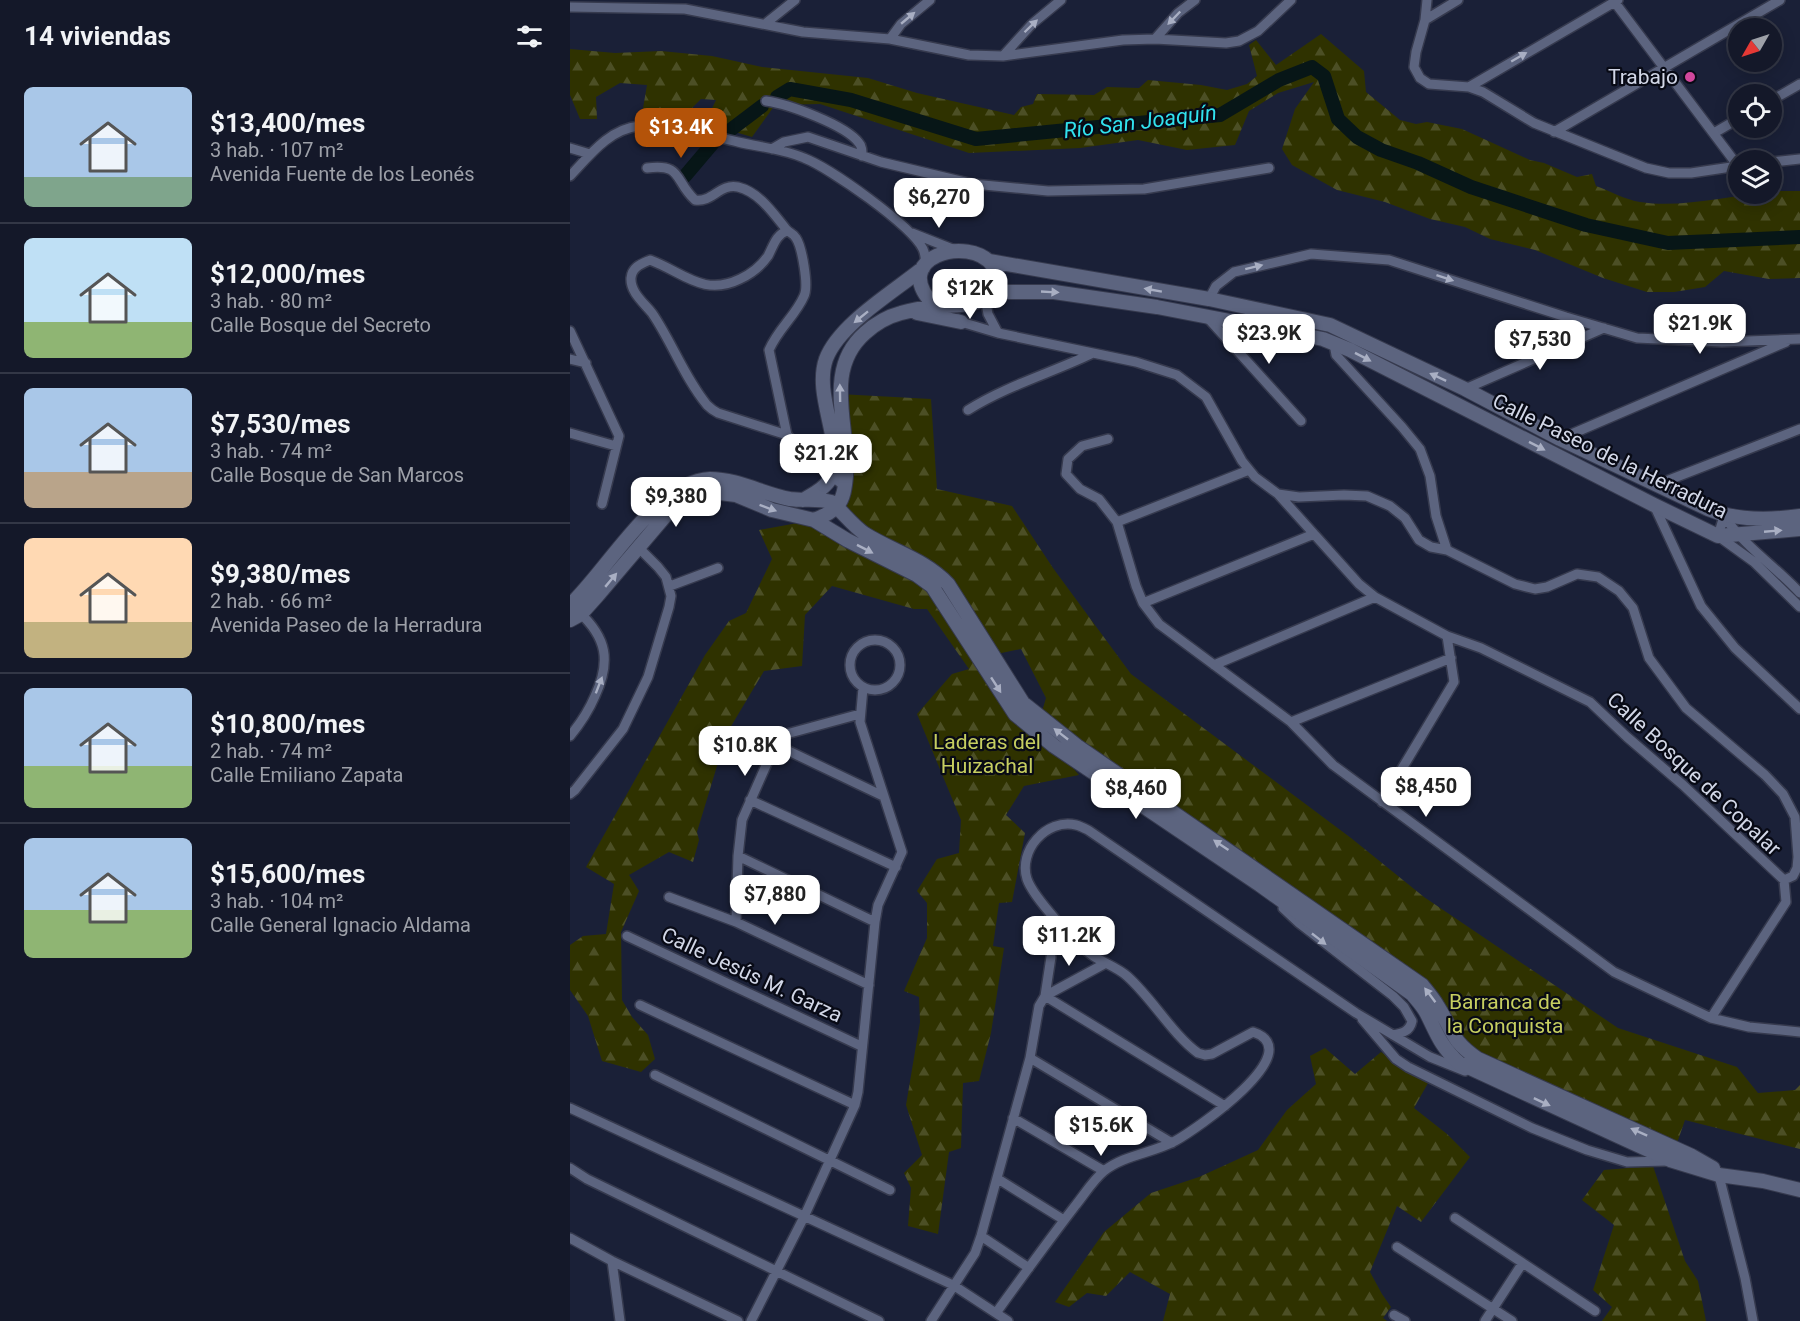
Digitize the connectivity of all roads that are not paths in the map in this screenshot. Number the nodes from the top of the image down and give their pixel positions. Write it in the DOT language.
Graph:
graph roads {
  1 [pos="664,0"];
  2 [pos="795,0"];
  3 [pos="930,0"];
  4 [pos="1061,0"];
  5 [pos="1195,0"];
  6 [pos="1291,0"];
  7 [pos="1427,0"];
  8 [pos="1458,0"];
  9 [pos="1780,0"];
  10 [pos="1615,1"];
  11 [pos="655,7"];
  12 [pos="570,8"];
  13 [pos="1425,20"];
  14 [pos="765,24"];
  15 [pos="890,39"];
  16 [pos="1155,39"];
  17 [pos="1003,56"];
  18 [pos="1663,67"];
  19 [pos="1800,84"];
  20 [pos="1469,87"];
  21 [pos="1782,94"];
  22 [pos="766,101"];
  23 [pos="1728,125"];
  24 [pos="1554,132"];
  25 [pos="1714,134"];
  26 [pos="570,148"];
  27 [pos="772,149"];
  28 [pos="1728,153"];
  29 [pos="590,154"];
  30 [pos="862,156"];
  31 [pos="1800,159"];
  32 [pos="1782,161"];
  33 [pos="1728,167"];
  34 [pos="648,168"];
  35 [pos="1269,168"];
  36 [pos="570,176"];
  37 [pos="787,231"];
  38 [pos="910,232"];
  39 [pos="959,252"];
  40 [pos="989,261"];
  41 [pos="925,265"];
  42 [pos="988,295"];
  43 [pos="886,297"];
  44 [pos="1209,299"];
  45 [pos="940,306"];
  46 [pos="1157,307"];
  47 [pos="910,311"];
  48 [pos="896,315"];
  49 [pos="1204,315"];
  50 [pos="961,322"];
  51 [pos="1604,328"];
  52 [pos="570,332"];
  53 [pos="998,333"];
  54 [pos="1796,339"];
  55 [pos="1334,344"];
  56 [pos="1092,354"];
  57 [pos="570,359"];
  58 [pos="586,363"];
  59 [pos="1465,389"];
  60 [pos="968,410"];
  61 [pos="1301,421"];
  62 [pos="1800,429"];
  63 [pos="570,433"];
  64 [pos="787,435"];
  65 [pos="1108,439"];
  66 [pos="1560,439"];
  67 [pos="616,446"];
  68 [pos="1249,470"];
  69 [pos="831,478"];
  70 [pos="1656,485"];
  71 [pos="845,486"];
  72 [pos="1278,494"];
  73 [pos="803,500"];
  74 [pos="602,504"];
  75 [pos="1654,505"];
  76 [pos="837,507"];
  77 [pos="1708,509"];
  78 [pos="1724,516"];
  79 [pos="1800,516"];
  80 [pos="814,520"];
  81 [pos="849,521"];
  82 [pos="1117,522"];
  83 [pos="1692,524"];
  84 [pos="1800,529"];
  85 [pos="838,534"];
  86 [pos="1314,534"];
  87 [pos="1736,534"];
  88 [pos="1718,536"];
  89 [pos="638,548"];
  90 [pos="1447,550"];
  91 [pos="718,568"];
  92 [pos="670,586"];
  93 [pos="1800,593"];
  94 [pos="1375,597"];
  95 [pos="1143,603"];
  96 [pos="1800,607"];
  97 [pos="573,611"];
  98 [pos="1447,636"];
  99 [pos="1450,658"];
  100 [pos="1214,665"];
  101 [pos="863,688"];
  102 [pos="1800,709"];
  103 [pos="860,714"];
  104 [pos="1291,722"];
  105 [pos="570,736"];
  106 [pos="774,744"];
  107 [pos="570,794"];
  108 [pos="884,795"];
  109 [pos="750,800"];
  110 [pos="1382,802"];
  111 [pos="738,856"];
  112 [pos="896,867"];
  113 [pos="1784,880"];
  114 [pos="1260,885"];
  115 [pos="669,897"];
  116 [pos="736,922"];
  117 [pos="874,922"];
  118 [pos="627,936"];
  119 [pos="1051,957"];
  120 [pos="1106,963"];
  121 [pos="869,985"];
  122 [pos="1045,996"];
  123 [pos="640,1005"];
  124 [pos="1356,1013"];
  125 [pos="1711,1018"];
  126 [pos="1800,1032"];
  127 [pos="1393,1035"];
  128 [pos="861,1046"];
  129 [pos="1030,1058"];
  130 [pos="655,1075"];
  131 [pos="1489,1078"];
  132 [pos="855,1105"];
  133 [pos="1226,1106"];
  134 [pos="570,1108"];
  135 [pos="1013,1118"];
  136 [pos="1600,1122"];
  137 [pos="1172,1143"];
  138 [pos="1673,1154"];
  139 [pos="831,1160"];
  140 [pos="570,1168"];
  141 [pos="1104,1171"];
  142 [pos="1720,1174"];
  143 [pos="998,1179"];
  144 [pos="890,1190"];
  145 [pos="1800,1190"];
  146 [pos="804,1217"];
  147 [pos="1455,1218"];
  148 [pos="1064,1220"];
  149 [pos="981,1236"];
  150 [pos="570,1238"];
  151 [pos="1397,1247"];
  152 [pos="612,1261"];
  153 [pos="1522,1264"];
  154 [pos="1029,1268"];
  155 [pos="777,1271"];
  156 [pos="953,1286"];
  157 [pos="1493,1309"];
  158 [pos="1595,1311"];
  159 [pos="996,1313"];
  160 [pos="1395,1315"];
  161 [pos="620,1321"];
  162 [pos="738,1321"];
  163 [pos="751,1321"];
  164 [pos="879,1321"];
  165 [pos="931,1321"];
  166 [pos="1008,1321"];
  167 [pos="1405,1321"];
  168 [pos="1485,1321"];
  169 [pos="1512,1321"];
  170 [pos="1753,1321"];
  1 -- 11 [label="street"];
  2 -- 14 [label="street"];
  15 -- 3 [label="street, one-way"];
  17 -- 4 [label="street, one-way"];
  5 -- 16 [label="street, one-way"];
  6 -- 16 [label="street"];
  7 -- 13 [label="street"];
  8 -- 13 [label="street"];
  9 -- 18 [label="street"];
  10 -- 18 [label="street"];
  20 -- 10 [label="street, one-way"];
  11 -- 12 [label="street"];
  11 -- 14 [label="street"];
  13 -- 20 [label="street"];
  14 -- 15 [label="street"];
  15 -- 17 [label="street"];
  16 -- 17 [label="street"];
  18 -- 24 [label="street"];
  18 -- 25 [label="street"];
  19 -- 21 [label="street"];
  20 -- 24 [label="street"];
  22 -- 30 [label="street"];
  23 -- 25 [label="street"];
  24 -- 33 [label="street"];
  25 -- 28 [label="street"];
  26 -- 29 [label="street"];
  27 -- 29 [label="street"];
  27 -- 30 [label="street"];
  27 -- 38 [label="street"];
  29 -- 36 [label="street"];
  30 -- 35 [label="street"];
  31 -- 32 [label="street"];
  34 -- 37 [label="street"];
  37 -- 64 [label="street"];
  37 -- 64 [label="street"];
  38 -- 39 [label="street"];
  38 -- 41 [label="street"];
  39 -- 40 [label="main road"];
  39 -- 41 [label="main road"];
  40 -- 42 [label="main road"];
  44 -- 40 [label="main road, Calle Paseo de la Herradura, one-way"];
  41 -- 43 [label="main road"];
  41 -- 45 [label="main road"];
  42 -- 45 [label="main road"];
  42 -- 46 [label="main road, Calle Paseo de la Herradura, one-way"];
  42 -- 53 [label="street"];
  43 -- 48 [label="main road"];
  43 -- 69 [label="main road, one-way"];
  44 -- 46 [label="main road"];
  44 -- 51 [label="street, one-way"];
  59 -- 44 [label="main road, Calle Paseo de la Herradura, one-way"];
  45 -- 47 [label="main road"];
  45 -- 50 [label="street"];
  46 -- 49 [label="main road, Calle Paseo de la Herradura"];
  47 -- 48 [label="main road"];
  47 -- 50 [label="main road"];
  71 -- 48 [label="main road, one-way"];
  49 -- 55 [label="main road, Calle Paseo de la Herradura"];
  49 -- 61 [label="street"];
  50 -- 53 [label="street, Calle Bosque de Copalar"];
  51 -- 54 [label="street"];
  51 -- 59 [label="street"];
  52 -- 58 [label="street"];
  53 -- 56 [label="street, Calle Bosque de Copalar"];
  54 -- 66 [label="street"];
  55 -- 75 [label="main road, Calle Paseo de la Herradura, one-way"];
  55 -- 90 [label="street"];
  56 -- 60 [label="street"];
  56 -- 68 [label="street, Calle Bosque de Copalar"];
  57 -- 58 [label="street"];
  58 -- 67 [label="street"];
  59 -- 66 [label="main road, Calle Paseo de la Herradura"];
  62 -- 70 [label="street"];
  63 -- 67 [label="street"];
  64 -- 69 [label="street"];
  65 -- 82 [label="street"];
  66 -- 70 [label="main road, Calle Paseo de la Herradura"];
  67 -- 74 [label="street"];
  68 -- 72 [label="street, Calle Bosque de Copalar"];
  68 -- 82 [label="street"];
  69 -- 71 [label="street"];
  69 -- 73 [label="main road"];
  70 -- 77 [label="main road, Calle Paseo de la Herradura"];
  71 -- 76 [label="main road"];
  72 -- 86 [label="street, Calle Bosque de Copalar"];
  72 -- 90 [label="street"];
  73 -- 76 [label="main road"];
  73 -- 97 [label="main road"];
  75 -- 83 [label="main road, Calle Paseo de la Herradura"];
  75 -- 102 [label="street"];
  76 -- 80 [label="main road"];
  76 -- 81 [label="main road"];
  77 -- 78 [label="main road, Calle Paseo de la Herradura"];
  77 -- 83 [label="main road"];
  78 -- 79 [label="main road, Calle Paseo de la Herradura"];
  78 -- 87 [label="street"];
  78 -- 88 [label="street"];
  80 -- 85 [label="main road"];
  89 -- 80 [label="main road, one-way"];
  81 -- 85 [label="main road"];
  136 -- 81 [label="main road, one-way"];
  82 -- 95 [label="street"];
  83 -- 88 [label="main road, Calle Paseo de la Herradura"];
  87 -- 84 [label="main road, Calle Paseo de la Herradura, one-way"];
  85 -- 114 [label="main road, one-way"];
  86 -- 94 [label="street, Calle Bosque de Copalar"];
  86 -- 95 [label="street"];
  87 -- 88 [label="main road, Calle Paseo de la Herradura"];
  87 -- 93 [label="street"];
  88 -- 96 [label="street"];
  89 -- 92 [label="street"];
  97 -- 89 [label="main road, one-way"];
  90 -- 113 [label="street"];
  91 -- 92 [label="street"];
  92 -- 107 [label="street"];
  94 -- 98 [label="street, Calle Bosque de Copalar"];
  94 -- 100 [label="street"];
  95 -- 100 [label="street"];
  105 -- 97 [label="street, one-way"];
  98 -- 99 [label="street"];
  98 -- 113 [label="street, Calle Bosque de Copalar"];
  99 -- 104 [label="street"];
  99 -- 110 [label="street"];
  100 -- 104 [label="street"];
  101 -- 101 [label="street"];
  101 -- 103 [label="street"];
  103 -- 106 [label="street"];
  103 -- 108 [label="street"];
  104 -- 110 [label="street"];
  106 -- 108 [label="street"];
  106 -- 109 [label="street"];
  108 -- 112 [label="street"];
  109 -- 111 [label="street"];
  109 -- 112 [label="street"];
  110 -- 125 [label="street"];
  111 -- 116 [label="street"];
  111 -- 117 [label="street"];
  112 -- 117 [label="street"];
  113 -- 125 [label="street"];
  114 -- 127 [label="street, one-way"];
  114 -- 131 [label="main road"];
  115 -- 116 [label="street"];
  116 -- 121 [label="street"];
  117 -- 121 [label="street"];
  118 -- 128 [label="street, Calle Jesús M. Garza"];
  119 -- 122 [label="street"];
  120 -- 122 [label="street"];
  120 -- 124 [label="street"];
  120 -- 133 [label="street"];
  121 -- 128 [label="street"];
  122 -- 129 [label="street"];
  122 -- 133 [label="street"];
  123 -- 132 [label="street"];
  124 -- 127 [label="street"];
  124 -- 138 [label="street"];
  125 -- 126 [label="street"];
  127 -- 131 [label="street"];
  128 -- 132 [label="street"];
  129 -- 135 [label="street"];
  129 -- 137 [label="street"];
  130 -- 139 [label="street"];
  131 -- 136 [label="main road, one-way"];
  132 -- 139 [label="street"];
  133 -- 137 [label="street"];
  134 -- 146 [label="street"];
  135 -- 141 [label="street"];
  135 -- 143 [label="street"];
  136 -- 138 [label="main road"];
  137 -- 141 [label="street"];
  138 -- 142 [label="main road"];
  139 -- 144 [label="street"];
  139 -- 146 [label="street"];
  140 -- 155 [label="street"];
  141 -- 148 [label="street"];
  142 -- 145 [label="main road"];
  142 -- 170 [label="street"];
  143 -- 148 [label="street"];
  143 -- 149 [label="street"];
  146 -- 155 [label="street"];
  146 -- 156 [label="street"];
  147 -- 153 [label="street"];
  148 -- 154 [label="street"];
  149 -- 154 [label="street"];
  149 -- 156 [label="street"];
  150 -- 152 [label="street"];
  151 -- 157 [label="street"];
  152 -- 161 [label="street"];
  152 -- 162 [label="street"];
  153 -- 157 [label="street"];
  153 -- 158 [label="street"];
  154 -- 159 [label="street"];
  155 -- 163 [label="street"];
  155 -- 164 [label="street"];
  156 -- 159 [label="street"];
  156 -- 165 [label="street"];
  157 -- 168 [label="street"];
  157 -- 169 [label="street"];
  159 -- 166 [label="street"];
  160 -- 167 [label="street"];
}
